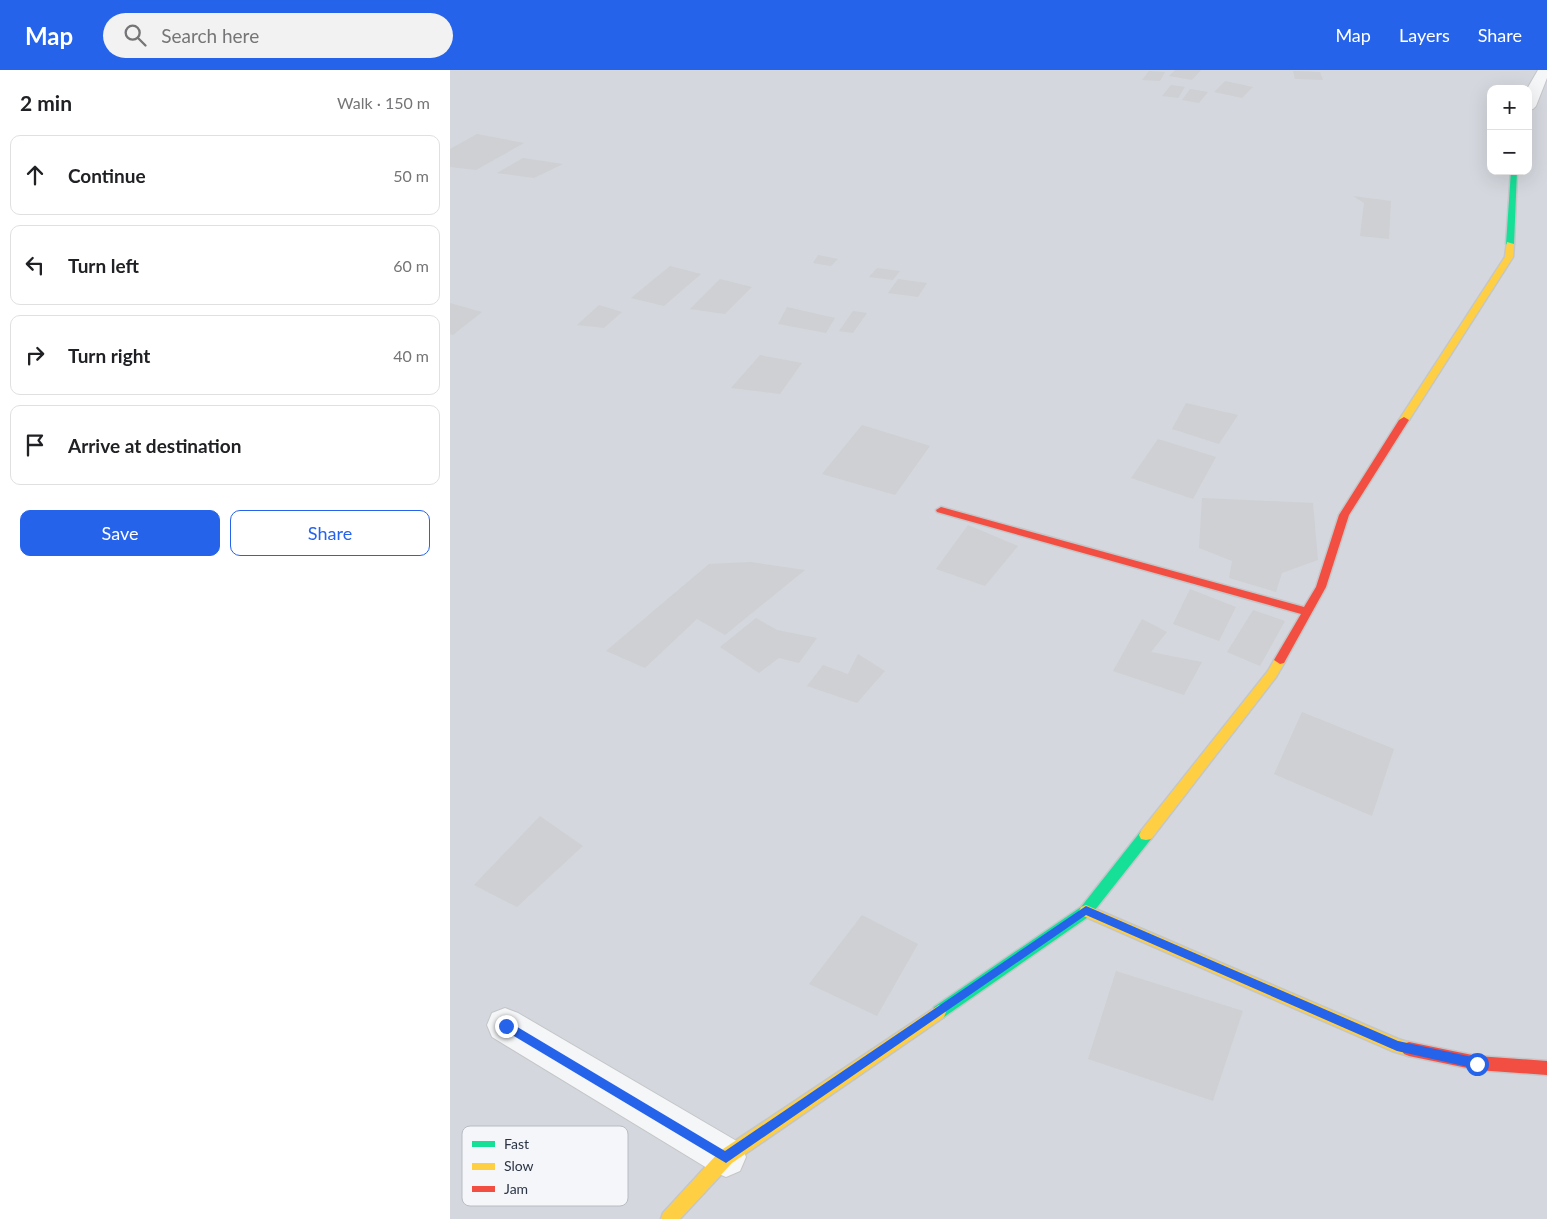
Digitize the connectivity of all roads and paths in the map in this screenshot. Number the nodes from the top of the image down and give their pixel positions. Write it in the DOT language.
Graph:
graph roads {
  1 [pos="1545,70"];
  2 [pos="1532,95"];
  3 [pos="1514,175"];
  4 [pos="941,510"];
  5 [pos="1308,612"];
  6 [pos="1086,910"];
  7 [pos="506,1026"];
  8 [pos="1547,1068"];
  9 [pos="726,1157"];
  10 [pos="669,1219"];
  1 -- 2 [label="street"];
  3 -- 5 [label="street"];
  4 -- 5 [label="street"];
  5 -- 6 [label="street"];
  6 -- 8 [label="street"];
  6 -- 9 [label="street"];
  7 -- 9 [label="street"];
  9 -- 10 [label="street"];
}
